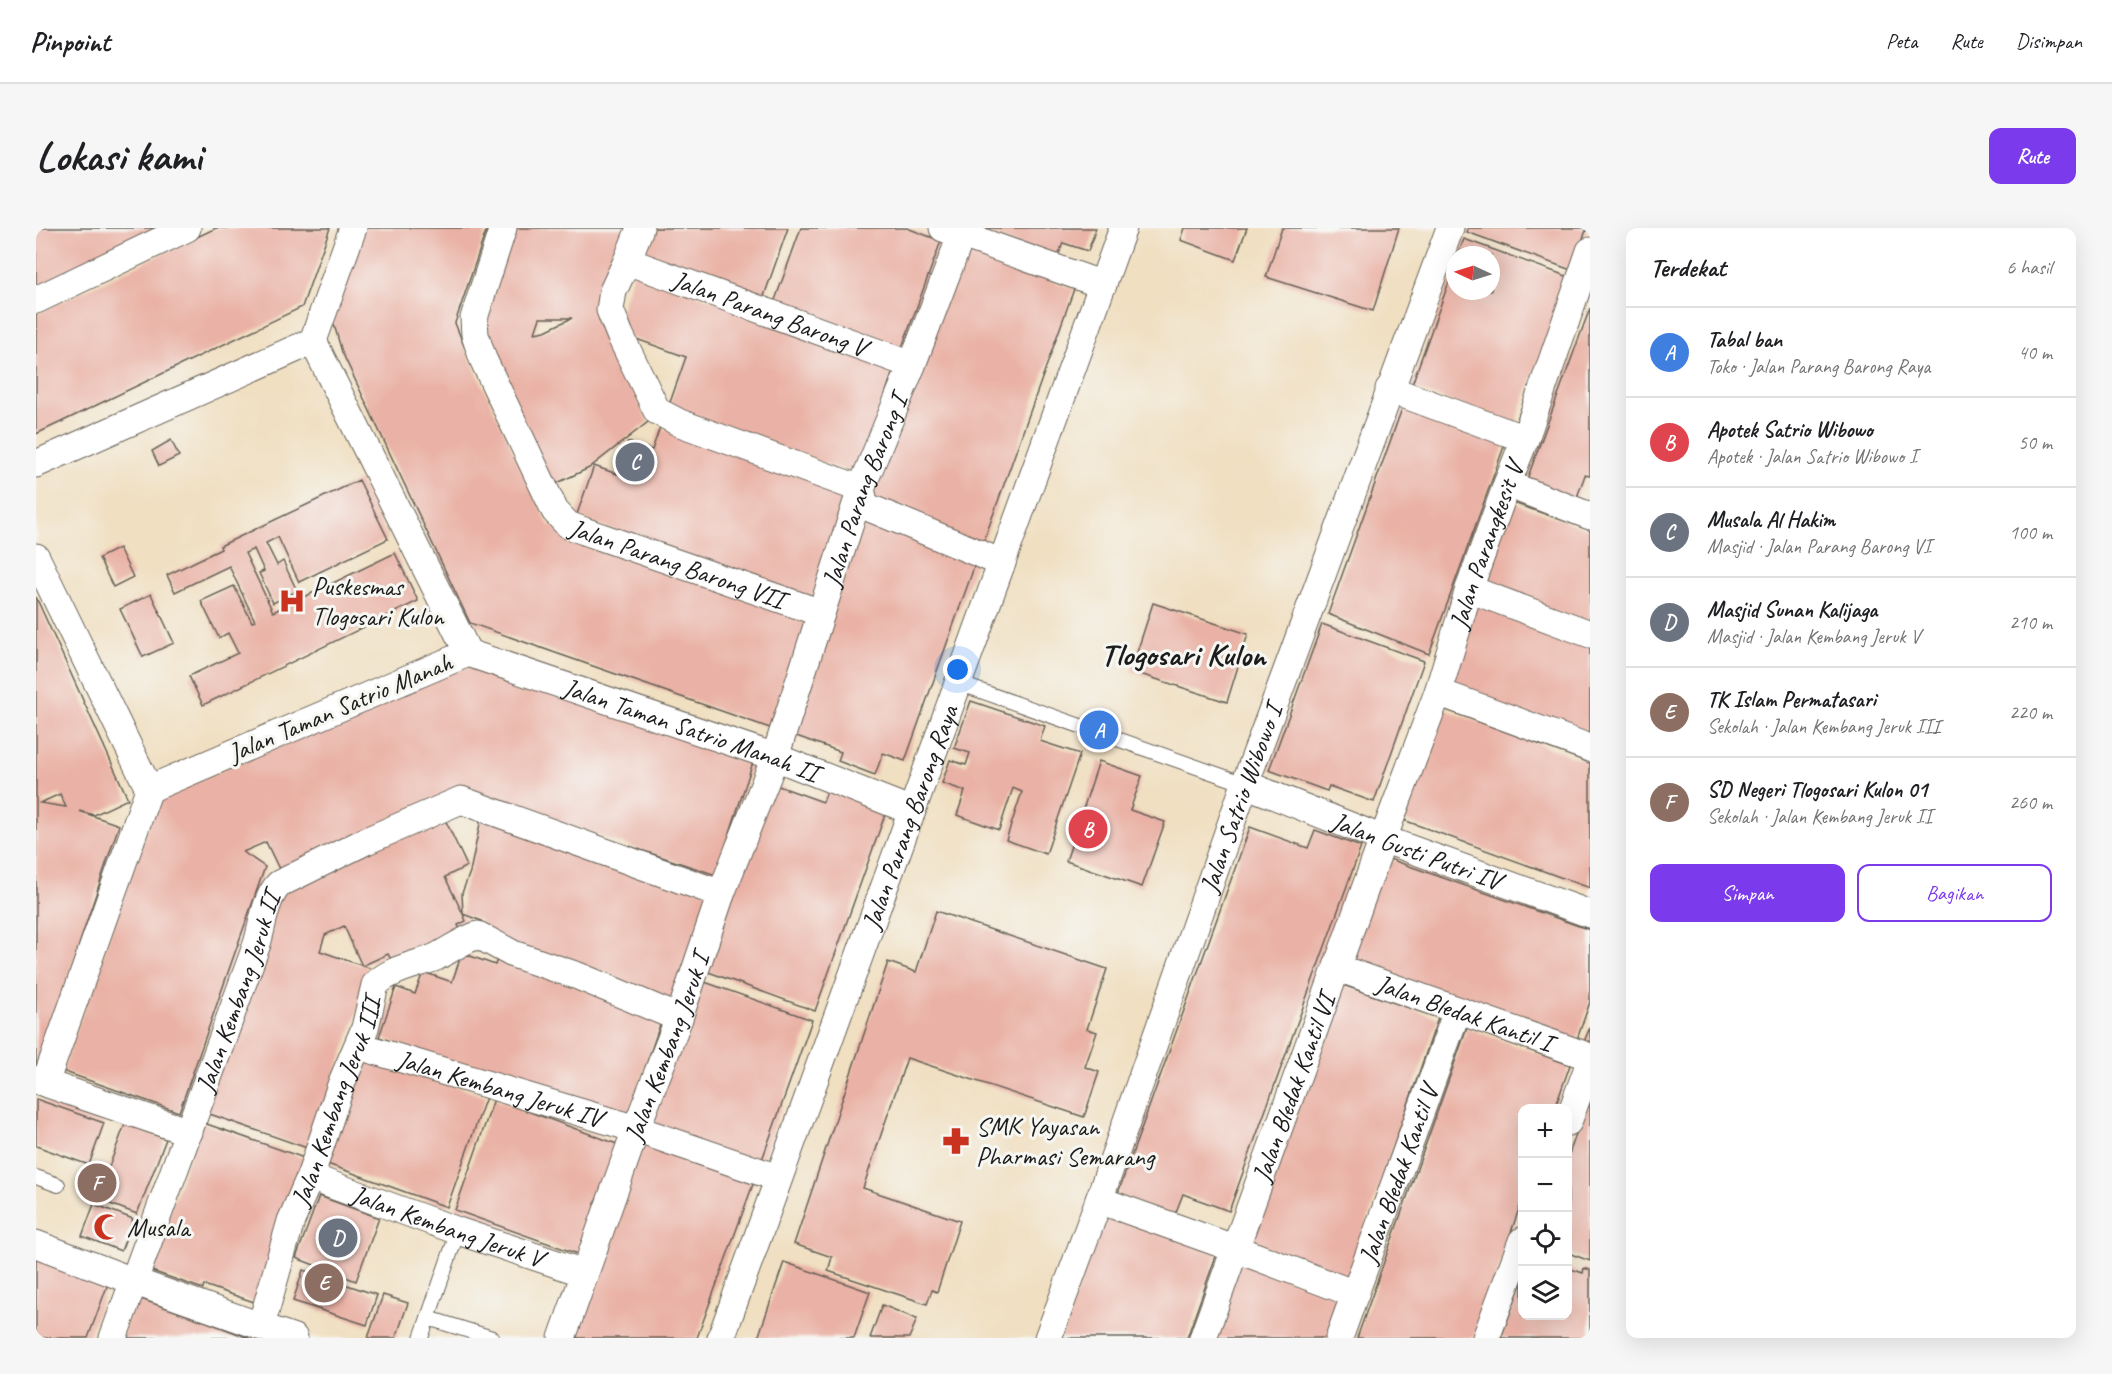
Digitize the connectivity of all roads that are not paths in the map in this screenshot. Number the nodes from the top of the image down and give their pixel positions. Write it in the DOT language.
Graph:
graph roads {
  1 [pos="187,228"];
  2 [pos="353,228"];
  3 [pos="503,228"];
  4 [pos="640,228"];
  5 [pos="1123,228"];
  6 [pos="1450,228"];
  7 [pos="956,230"];
  8 [pos="1590,252"];
  9 [pos="627,261"];
  10 [pos="1103,285"];
  11 [pos="36,300"];
  12 [pos="313,341"];
  13 [pos="912,364"];
  14 [pos="1389,389"];
  15 [pos="1526,439"];
  16 [pos="36,464"];
  17 [pos="1507,484"];
  18 [pos="861,489"];
  19 [pos="1590,516"];
  20 [pos="36,557"];
  21 [pos="1002,563"];
  22 [pos="1469,590"];
  23 [pos="822,613"];
  24 [pos="1590,634"];
  25 [pos="468,653"];
  26 [pos="958,683"];
  27 [pos="1438,692"];
  28 [pos="1590,748"];
  29 [pos="775,757"];
  30 [pos="1245,784"];
  31 [pos="149,789"];
  32 [pos="912,811"];
  33 [pos="1383,839"];
  34 [pos="721,894"];
  35 [pos="1590,914"];
  36 [pos="1338,968"];
  37 [pos="1457,1011"];
  38 [pos="679,1018"];
  39 [pos="359,1046"];
  40 [pos="1590,1057"];
  41 [pos="1590,1062"];
  42 [pos="41,1082"];
  43 [pos="1572,1111"];
  44 [pos="636,1130"];
  45 [pos="189,1132"];
  46 [pos="36,1177"];
  47 [pos="310,1177"];
  48 [pos="778,1178"];
  49 [pos="58,1185"];
  50 [pos="1099,1200"];
  51 [pos="458,1231"];
  52 [pos="36,1244"];
  53 [pos="1236,1249"];
  54 [pos="1518,1252"];
  55 [pos="585,1273"];
  56 [pos="133,1281"];
  57 [pos="1355,1294"];
  58 [pos="428,1318"];
  59 [pos="260,1326"];
  60 [pos="112,1338"];
  61 [pos="294,1338"];
  62 [pos="421,1338"];
  63 [pos="492,1338"];
  64 [pos="562,1338"];
  65 [pos="721,1338"];
  66 [pos="1048,1338"];
  67 [pos="1203,1338"];
  68 [pos="1339,1338"];
  69 [pos="1486,1338"];
  1 -- 11 [label="street"];
  2 -- 12 [label="street"];
  3 -- 23 [label="street, Jalan Parang Barong VII"];
  4 -- 9 [label="street"];
  5 -- 10 [label="street, Jalan Parang Barong Raya"];
  6 -- 14 [label="street, Jalan Satrio Wibowo I"];
  7 -- 10 [label="street"];
  7 -- 13 [label="street, Jalan Parang Barong I"];
  8 -- 15 [label="street, Jalan Parangkesit V"];
  9 -- 13 [label="street, Jalan Parang Barong V"];
  9 -- 18 [label="street"];
  10 -- 21 [label="street, Jalan Parang Barong Raya"];
  12 -- 16 [label="street"];
  12 -- 25 [label="street, Jalan Taman Satrio Manah"];
  13 -- 18 [label="street, Jalan Parang Barong I"];
  14 -- 15 [label="street"];
  14 -- 30 [label="street, Jalan Satrio Wibowo I"];
  15 -- 17 [label="street, Jalan Parangkesit V"];
  17 -- 19 [label="street"];
  17 -- 22 [label="street, Jalan Parangkesit V"];
  18 -- 21 [label="street"];
  18 -- 23 [label="street, Jalan Parang Barong I"];
  20 -- 31 [label="street"];
  21 -- 26 [label="street, Jalan Parang Barong Raya"];
  22 -- 24 [label="street"];
  22 -- 27 [label="street, Jalan Parangkesit V"];
  23 -- 29 [label="street, Jalan Parang Barong I"];
  25 -- 29 [label="street, Jalan Taman Satrio Manah II"];
  25 -- 31 [label="street, Jalan Taman Satrio Manah"];
  26 -- 30 [label="lane"];
  26 -- 32 [label="street, Jalan Parang Barong Raya"];
  27 -- 28 [label="street"];
  27 -- 33 [label="street, Jalan Parangkesit V"];
  29 -- 32 [label="street, Jalan Taman Satrio Manah II"];
  29 -- 34 [label="street, Jalan Kembang Jeruk I"];
  30 -- 33 [label="street, Jalan Gusti Putri IV"];
  30 -- 50 [label="street, Jalan Satrio Wibowo I"];
  31 -- 42 [label="street"];
  32 -- 48 [label="street, Jalan Parang Barong Raya"];
  33 -- 35 [label="street, Jalan Gusti Putri IV"];
  33 -- 36 [label="street, Jalan Bledak Kantil VI"];
  34 -- 38 [label="street, Jalan Kembang Jeruk I"];
  34 -- 45 [label="street, Jalan Kembang Jeruk II"];
  36 -- 37 [label="street, Jalan Bledak Kantil I"];
  36 -- 53 [label="street, Jalan Bledak Kantil VI"];
  37 -- 40 [label="street, Jalan Bledak Kantil I"];
  37 -- 57 [label="street, Jalan Bledak Kantil V"];
  38 -- 39 [label="street, Jalan Kembang Jeruk III"];
  38 -- 44 [label="street, Jalan Kembang Jeruk I"];
  39 -- 44 [label="street, Jalan Kembang Jeruk IV"];
  39 -- 47 [label="street, Jalan Kembang Jeruk III"];
  41 -- 43 [label="street"];
  42 -- 45 [label="street"];
  44 -- 48 [label="street, Jalan Kembang Jeruk IV"];
  44 -- 55 [label="street, Jalan Kembang Jeruk I"];
  45 -- 56 [label="street, Jalan Kembang Jeruk II"];
  46 -- 49 [label="lane"];
  47 -- 51 [label="street, Jalan Kembang Jeruk V"];
  47 -- 59 [label="street, Jalan Kembang Jeruk III"];
  48 -- 65 [label="street, Jalan Parang Barong Raya"];
  50 -- 53 [label="street"];
  50 -- 66 [label="street, Jalan Satrio Wibowo I"];
  51 -- 55 [label="street, Jalan Kembang Jeruk V"];
  51 -- 58 [label="lane"];
  52 -- 56 [label="street"];
  53 -- 57 [label="street"];
  53 -- 67 [label="street, Jalan Bledak Kantil VI"];
  54 -- 69 [label="street"];
  55 -- 64 [label="street, Jalan Kembang Jeruk I"];
  56 -- 59 [label="street"];
  56 -- 60 [label="street, Jalan Kembang Jeruk II"];
  57 -- 68 [label="street, Jalan Bledak Kantil V"];
  58 -- 62 [label="lane"];
  58 -- 63 [label="lane"];
  59 -- 61 [label="street"];
}
